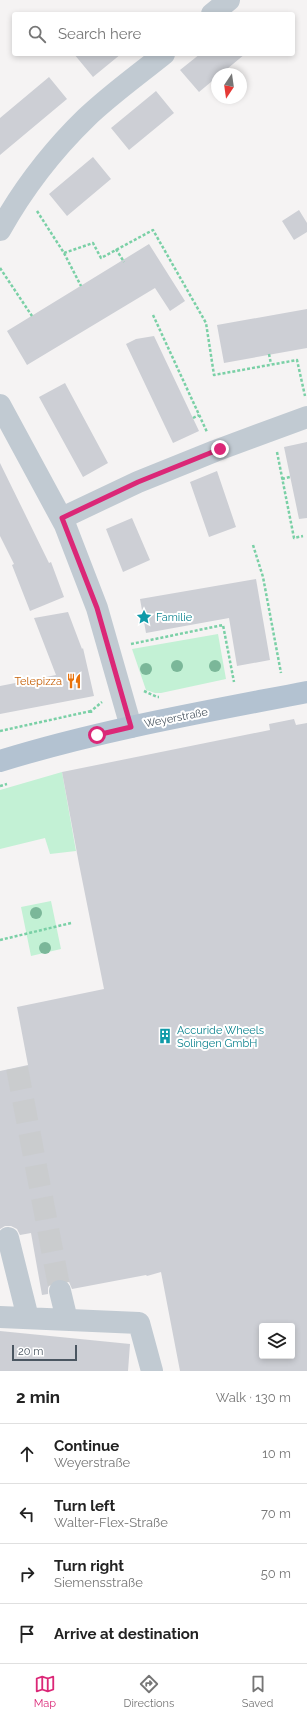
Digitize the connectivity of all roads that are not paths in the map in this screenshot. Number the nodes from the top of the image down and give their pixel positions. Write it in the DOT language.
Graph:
graph roads {
  1 [pos="229,0"];
  2 [pos="214,12"];
  3 [pos="162,56"];
  4 [pos="0,230"];
  5 [pos="0,405"];
  6 [pos="307,417"];
  7 [pos="62,518"];
  8 [pos="307,692"];
  9 [pos="131,727"];
  10 [pos="0,761"];
  11 [pos="8,1238"];
  12 [pos="60,1291"];
  13 [pos="0,1317"];
  14 [pos="28,1318"];
  15 [pos="67,1320"];
  16 [pos="152,1371"];
  1 -- 2 [label="street"];
  3 -- 4 [label="street"];
  5 -- 7 [label="street"];
  6 -- 7 [label="street"];
  7 -- 9 [label="street"];
  8 -- 9 [label="main road, Weyerstraße"];
  9 -- 10 [label="main road, Weyerstraße"];
  11 -- 14 [label="street"];
  12 -- 15 [label="street"];
  13 -- 14 [label="street"];
  14 -- 15 [label="street"];
  15 -- 16 [label="street"];
}
